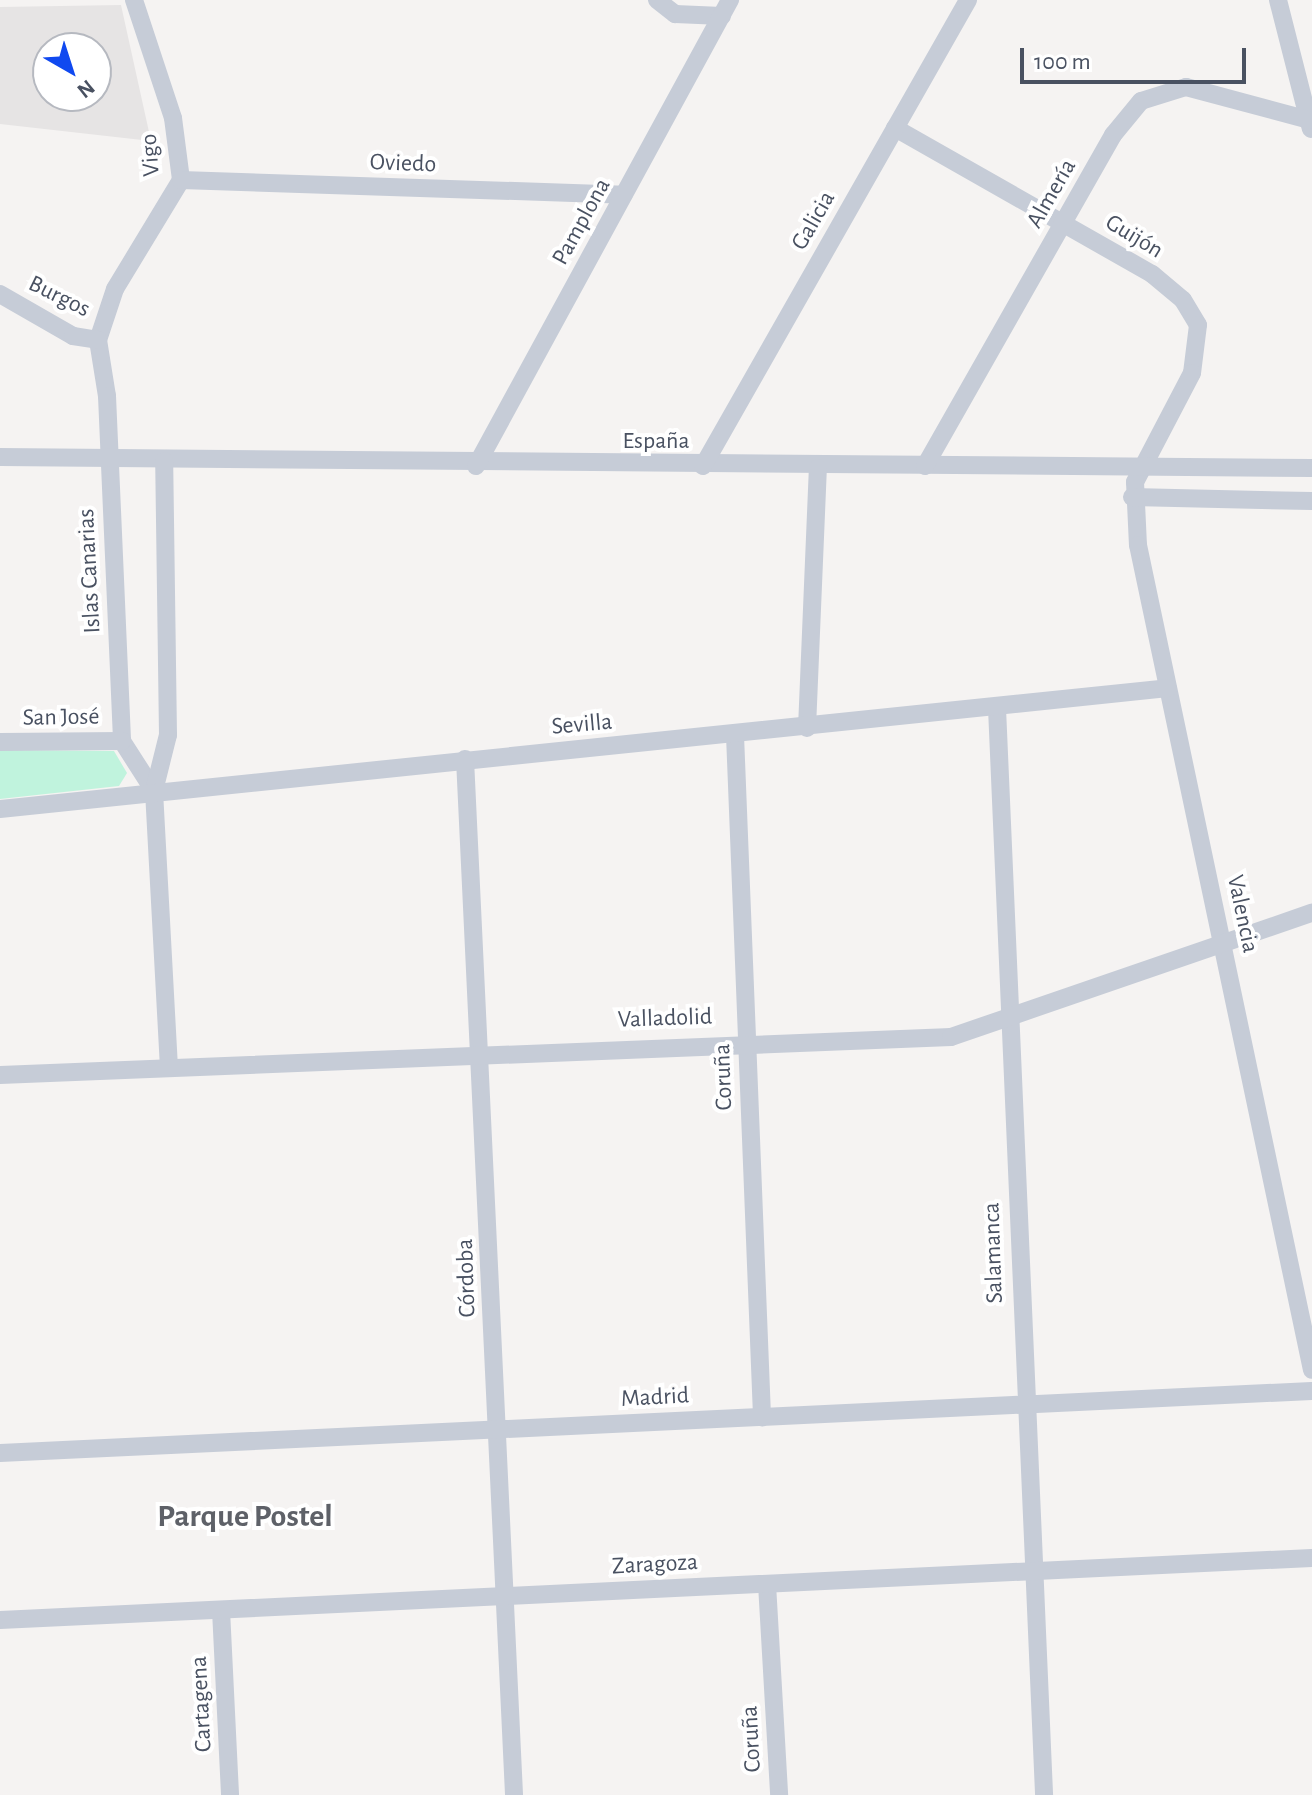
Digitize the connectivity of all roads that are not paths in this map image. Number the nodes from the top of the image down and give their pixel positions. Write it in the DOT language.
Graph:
graph roads {
  1 [pos="134,0"];
  2 [pos="657,0"];
  3 [pos="968,0"];
  4 [pos="1278,0"];
  5 [pos="726,8"];
  6 [pos="1310,126"];
  7 [pos="895,128"];
  8 [pos="181,180"];
  9 [pos="624,195"];
  10 [pos="1064,223"];
  11 [pos="0,294"];
  12 [pos="98,340"];
  13 [pos="0,457"];
  14 [pos="109,458"];
  15 [pos="164,461"];
  16 [pos="476,466"];
  17 [pos="703,466"];
  18 [pos="925,466"];
  19 [pos="1140,467"];
  20 [pos="818,468"];
  21 [pos="1312,468"];
  22 [pos="1132,497"];
  23 [pos="1312,501"];
  24 [pos="1168,688"];
  25 [pos="997,708"];
  26 [pos="807,728"];
  27 [pos="735,735"];
  28 [pos="122,741"];
  29 [pos="0,742"];
  30 [pos="465,759"];
  31 [pos="154,791"];
  32 [pos="0,809"];
  33 [pos="1312,913"];
  34 [pos="1224,945"];
  35 [pos="1009,1022"];
  36 [pos="747,1039"];
  37 [pos="481,1050"];
  38 [pos="169,1066"];
  39 [pos="0,1075"];
  40 [pos="1312,1370"];
  41 [pos="1312,1391"];
  42 [pos="1024,1404"];
  43 [pos="762,1417"];
  44 [pos="497,1429"];
  45 [pos="0,1453"];
  46 [pos="1312,1558"];
  47 [pos="1030,1571"];
  48 [pos="767,1584"];
  49 [pos="504,1596"];
  50 [pos="221,1610"];
  51 [pos="0,1620"];
  52 [pos="230,1795"];
  53 [pos="514,1795"];
  54 [pos="779,1795"];
  55 [pos="1044,1795"];
  1 -- 8 [label="street, Vigo"];
  2 -- 5 [label="street"];
  3 -- 7 [label="street, Galicia"];
  4 -- 6 [label="street"];
  5 -- 9 [label="street, Pamplona"];
  6 -- 10 [label="street, Almería"];
  7 -- 10 [label="street, Guijón"];
  7 -- 17 [label="street, Galicia"];
  8 -- 9 [label="street, Oviedo"];
  8 -- 12 [label="street, Vigo"];
  9 -- 16 [label="street, Pamplona"];
  10 -- 18 [label="street, Almería"];
  10 -- 19 [label="street, Guijón"];
  11 -- 12 [label="street, Burgos"];
  12 -- 14 [label="street, Islas Canarias"];
  13 -- 14 [label="street, España"];
  14 -- 15 [label="street, España"];
  14 -- 28 [label="street, Islas Canarias"];
  15 -- 16 [label="street, España"];
  15 -- 31 [label="street, Islas Canarias"];
  16 -- 17 [label="street, España"];
  17 -- 20 [label="street, España"];
  18 -- 19 [label="street, España"];
  18 -- 20 [label="street, España"];
  19 -- 21 [label="street, España"];
  19 -- 22 [label="street, Valencia"];
  20 -- 26 [label="street"];
  22 -- 23 [label="street"];
  22 -- 24 [label="street, Valencia"];
  24 -- 25 [label="street, Sevilla"];
  24 -- 34 [label="street, Valencia"];
  25 -- 26 [label="street, Sevilla"];
  25 -- 35 [label="street, Salamanca"];
  26 -- 27 [label="street, Sevilla"];
  27 -- 30 [label="street, Sevilla"];
  27 -- 36 [label="street, Coruña"];
  28 -- 29 [label="street, San José"];
  28 -- 31 [label="street, Islas Canarias"];
  30 -- 31 [label="street, Sevilla"];
  30 -- 37 [label="street, Córdoba"];
  31 -- 32 [label="street, Sevilla"];
  31 -- 38 [label="street, Islas Canarias"];
  33 -- 34 [label="street, Valladolid"];
  34 -- 35 [label="street, Valladolid"];
  34 -- 40 [label="street, Valencia"];
  35 -- 36 [label="street, Valladolid"];
  35 -- 42 [label="street, Salamanca"];
  36 -- 37 [label="street, Valladolid"];
  36 -- 43 [label="street, Coruña"];
  37 -- 38 [label="street, Valladolid"];
  37 -- 44 [label="street, Córdoba"];
  38 -- 39 [label="street, Valladolid"];
  41 -- 42 [label="street, Madrid"];
  42 -- 43 [label="street, Madrid"];
  42 -- 47 [label="street, Salamanca"];
  43 -- 44 [label="street, Madrid"];
  44 -- 45 [label="street, Madrid"];
  44 -- 49 [label="street, Córdoba"];
  46 -- 47 [label="street, Zaragoza"];
  47 -- 48 [label="street, Zaragoza"];
  47 -- 55 [label="street, Salamanca"];
  48 -- 49 [label="street, Zaragoza"];
  48 -- 54 [label="street, Coruña"];
  49 -- 50 [label="street, Zaragoza"];
  49 -- 53 [label="street, Córdoba"];
  50 -- 51 [label="street, Zaragoza"];
  50 -- 52 [label="street, Cartagena"];
}
